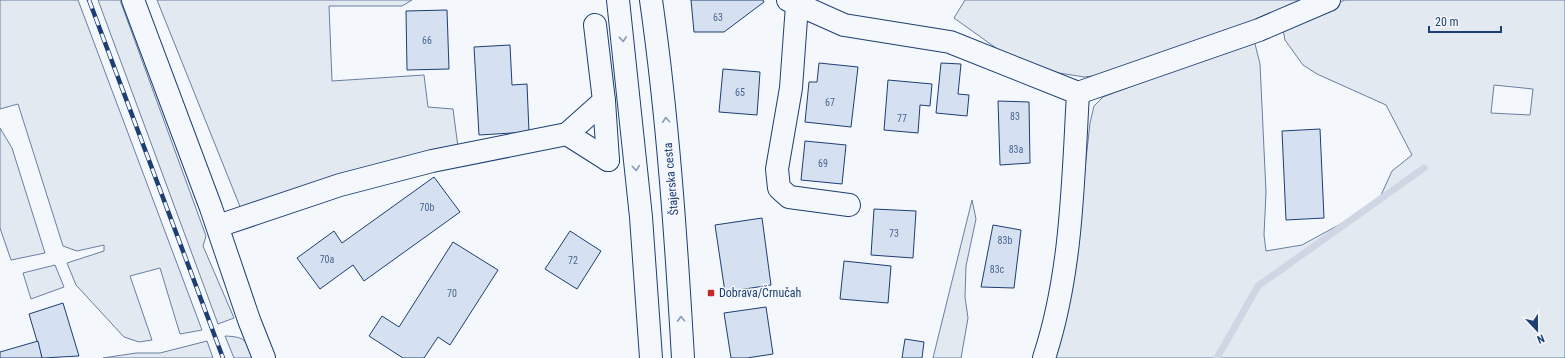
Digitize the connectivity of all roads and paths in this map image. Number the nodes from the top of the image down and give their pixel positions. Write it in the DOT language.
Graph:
graph roads {
  1 [pos="133,0"];
  2 [pos="618,0"];
  3 [pos="651,0"];
  4 [pos="1329,0"];
  5 [pos="792,3"];
  6 [pos="595,25"];
  7 [pos="1078,93"];
  8 [pos="604,101"];
  9 [pos="567,134"];
  10 [pos="849,205"];
  11 [pos="218,226"];
  12 [pos="264,358"];
  13 [pos="651,358"];
  14 [pos="683,358"];
  15 [pos="1044,358"];
  1 -- 11 [label="street"];
  2 -- 13 [label="street, one-way"];
  14 -- 3 [label="street, Štajerska cesta, one-way"];
  4 -- 7 [label="street"];
  5 -- 7 [label="street"];
  5 -- 10 [label="street"];
  6 -- 8 [label="street"];
  7 -- 15 [label="street"];
  8 -- 9 [label="street"];
  8 -- 9 [label="street"];
  9 -- 11 [label="street"];
  11 -- 12 [label="street"];
}
